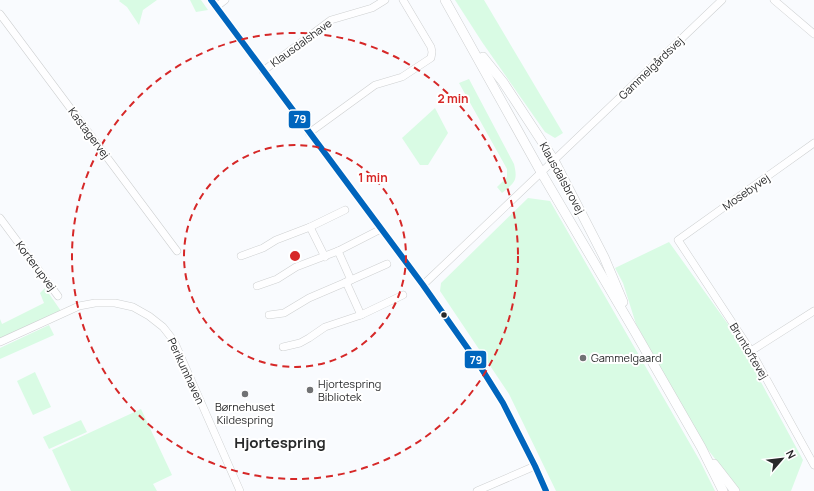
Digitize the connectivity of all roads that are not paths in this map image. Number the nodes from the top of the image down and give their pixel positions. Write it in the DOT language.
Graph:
graph roads {
  1 [pos="211,0"];
  2 [pos="225,0"];
  3 [pos="385,0"];
  4 [pos="403,0"];
  5 [pos="446,0"];
  6 [pos="722,0"];
  7 [pos="774,0"];
  8 [pos="216,7"];
  9 [pos="0,14"];
  10 [pos="814,34"];
  11 [pos="467,37"];
  12 [pos="263,70"];
  13 [pos="310,133"];
  14 [pos="814,143"];
  15 [pos="554,160"];
  16 [pos="541,172"];
  17 [pos="345,210"];
  18 [pos="0,218"];
  19 [pos="310,227"];
  20 [pos="381,229"];
  21 [pos="678,240"];
  22 [pos="177,251"];
  23 [pos="338,251"];
  24 [pos="241,256"];
  25 [pos="324,257"];
  26 [pos="387,264"];
  27 [pos="348,281"];
  28 [pos="423,285"];
  29 [pos="257,286"];
  30 [pos="402,295"];
  31 [pos="58,296"];
  32 [pos="814,311"];
  33 [pos="269,315"];
  34 [pos="361,315"];
  35 [pos="635,332"];
  36 [pos="0,342"];
  37 [pos="283,347"];
  38 [pos="751,350"];
  39 [pos="701,447"];
  40 [pos="814,465"];
  41 [pos="535,466"];
  42 [pos="240,491"];
  43 [pos="477,491"];
  44 [pos="546,491"];
  45 [pos="723,491"];
  46 [pos="735,491"];
  1 -- 8 [label="street"];
  2 -- 8 [label="street"];
  3 -- 12 [label="street, Klausdalshave"];
  4 -- 13 [label="street"];
  5 -- 11 [label="street, Klausdalsbrovej"];
  6 -- 15 [label="street, Gammelgårdsvej"];
  7 -- 10 [label="street"];
  8 -- 12 [label="street"];
  9 -- 22 [label="street, Kastagervej"];
  11 -- 15 [label="street, Klausdalsbrovej"];
  11 -- 16 [label="street, Klausdalsbrovej"];
  12 -- 13 [label="street"];
  13 -- 20 [label="street"];
  14 -- 21 [label="street, Mosebyvej"];
  15 -- 16 [label="street, Gammelgårdsvej"];
  15 -- 35 [label="street, Klausdalsbrovej"];
  16 -- 28 [label="street, Gammelgårdsvej"];
  16 -- 35 [label="street, Klausdalsbrovej"];
  17 -- 19 [label="street"];
  18 -- 31 [label="street, Korterupvej"];
  19 -- 24 [label="street"];
  19 -- 25 [label="street"];
  20 -- 23 [label="street"];
  20 -- 28 [label="street"];
  21 -- 38 [label="street, Bruntoftevej"];
  23 -- 25 [label="street"];
  23 -- 27 [label="street"];
  25 -- 29 [label="street"];
  26 -- 27 [label="street"];
  27 -- 33 [label="street"];
  27 -- 34 [label="street"];
  28 -- 41 [label="street"];
  30 -- 34 [label="street"];
  32 -- 38 [label="street"];
  34 -- 37 [label="street"];
  35 -- 39 [label="street, Klausdalsbrovej"];
  36 -- 42 [label="street, Perikumhaven"];
  38 -- 40 [label="street, Bruntoftevej"];
  39 -- 45 [label="street, Klausdalsbrovej"];
  39 -- 46 [label="street, Klausdalsbrovej"];
  41 -- 43 [label="street"];
  41 -- 44 [label="street"];
}
